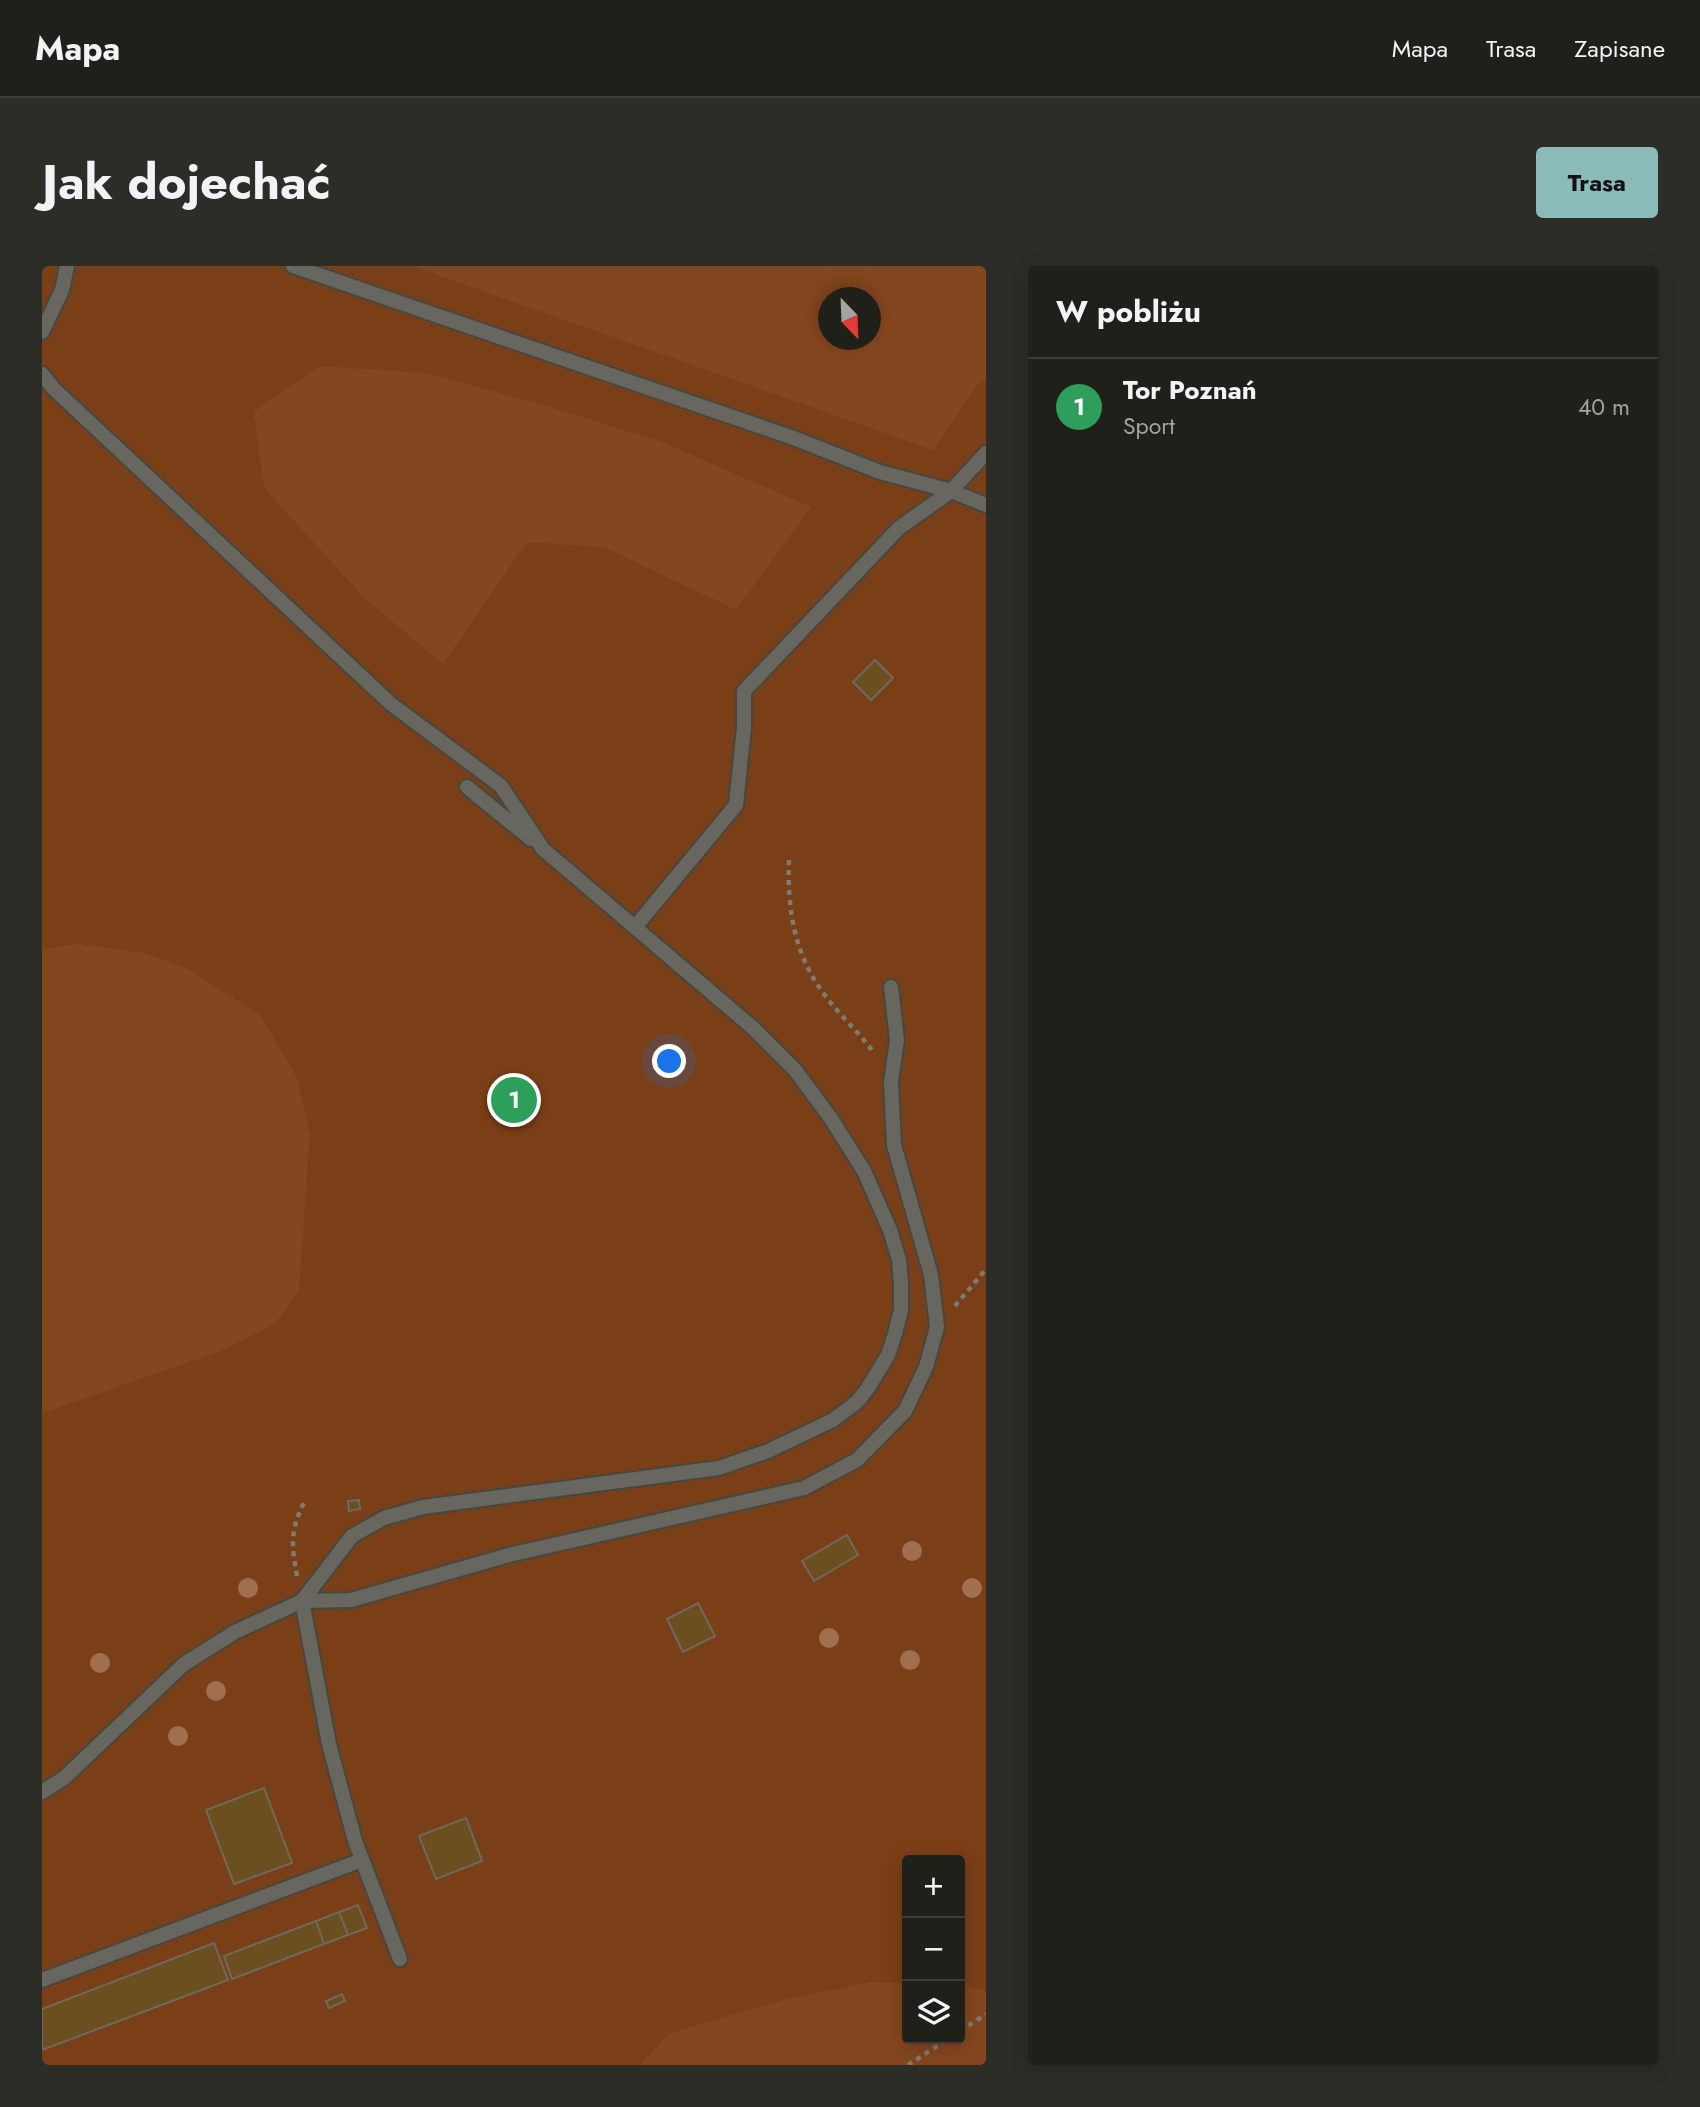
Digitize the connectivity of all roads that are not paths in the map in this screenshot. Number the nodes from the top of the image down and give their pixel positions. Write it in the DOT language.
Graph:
graph roads {
  1 [pos="67,266"];
  2 [pos="293,266"];
  3 [pos="42,331"];
  4 [pos="42,374"];
  5 [pos="986,453"];
  6 [pos="951,491"];
  7 [pos="986,505"];
  8 [pos="467,787"];
  9 [pos="543,849"];
  10 [pos="635,927"];
  11 [pos="891,987"];
  12 [pos="302,1601"];
  13 [pos="42,1792"];
  14 [pos="362,1860"];
  15 [pos="400,1959"];
  16 [pos="42,1980"];
  1 -- 3 [label="lane"];
  2 -- 6 [label="lane"];
  4 -- 9 [label="lane"];
  5 -- 6 [label="lane"];
  6 -- 7 [label="lane"];
  6 -- 10 [label="lane"];
  8 -- 9 [label="lane"];
  9 -- 10 [label="lane"];
  10 -- 12 [label="lane"];
  11 -- 12 [label="lane"];
  12 -- 13 [label="lane"];
  12 -- 14 [label="lane"];
  14 -- 15 [label="lane"];
  14 -- 16 [label="lane"];
}
